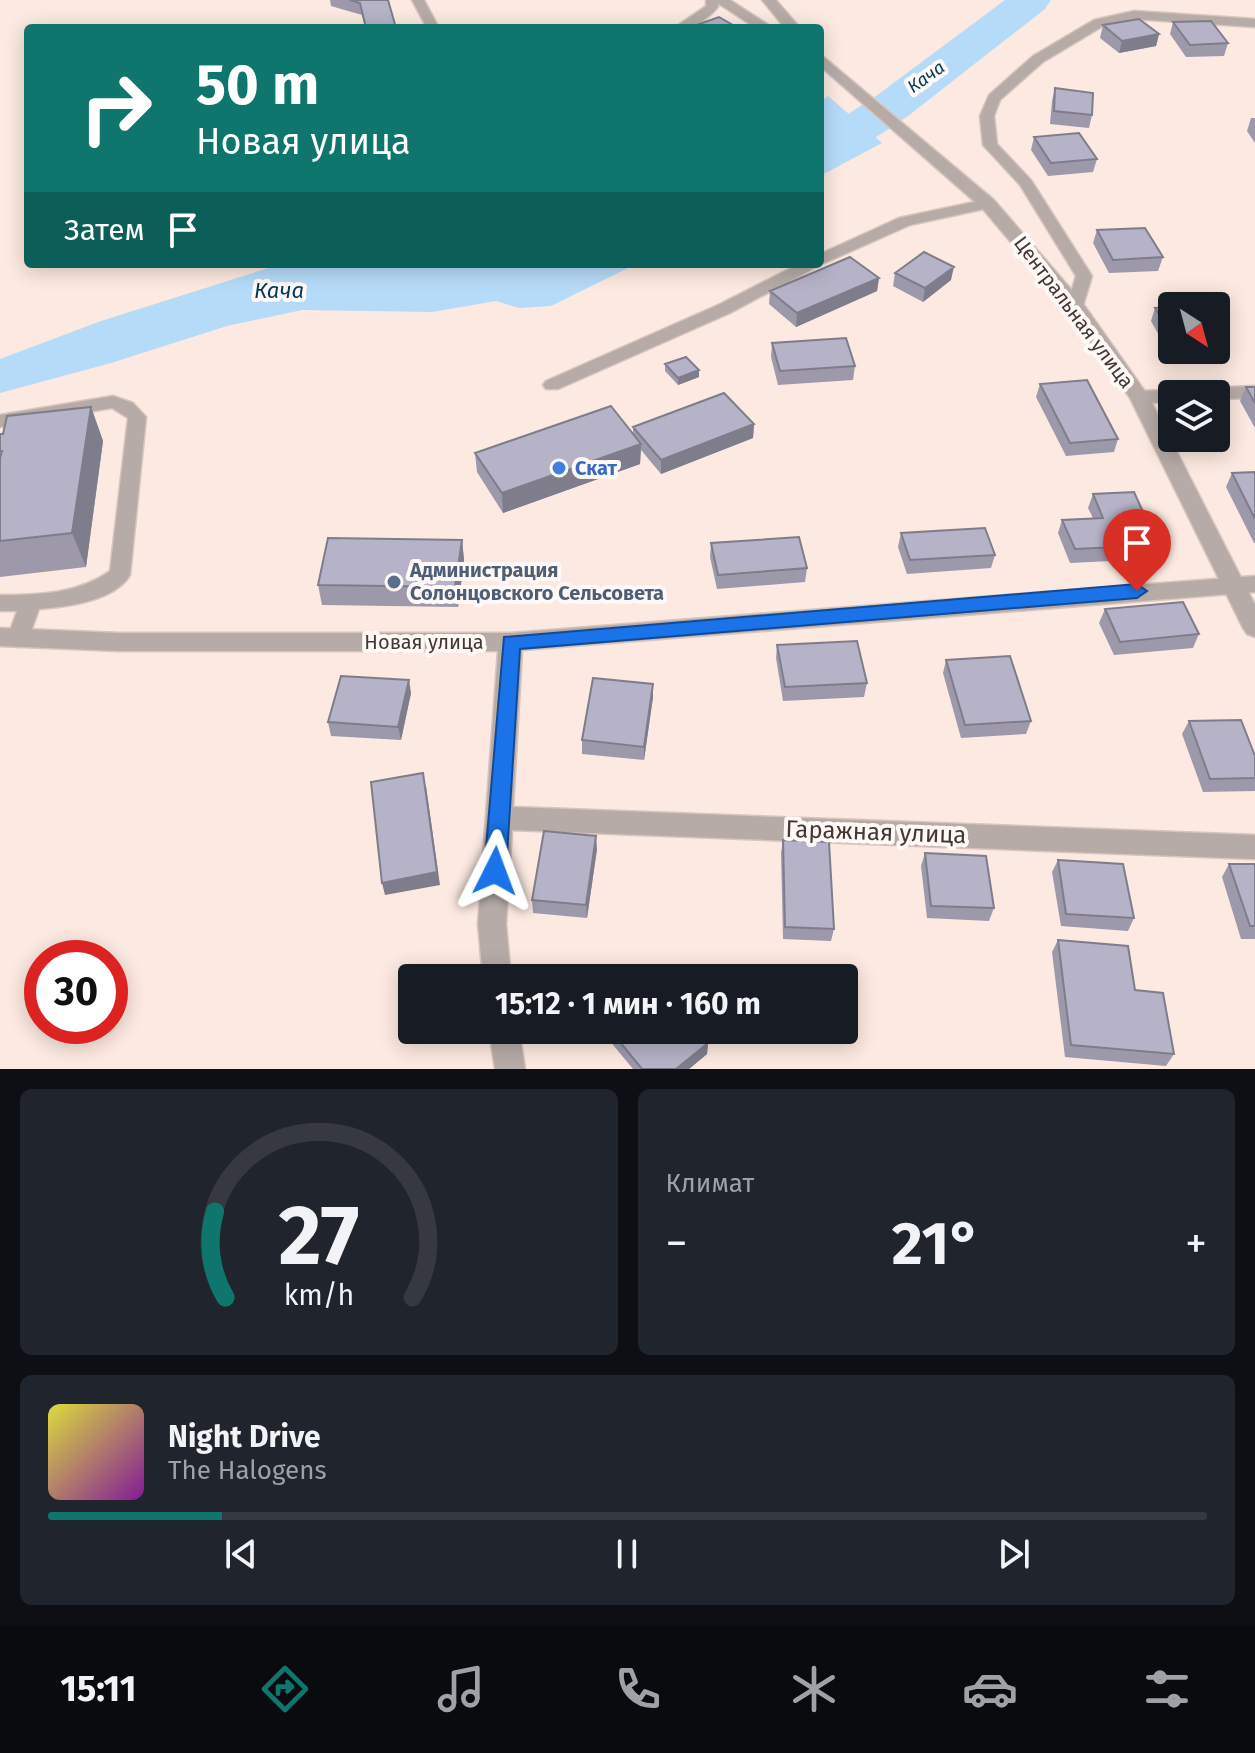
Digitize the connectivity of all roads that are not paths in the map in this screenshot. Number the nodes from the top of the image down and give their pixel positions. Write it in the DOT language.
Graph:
graph roads {
  1 [pos="418,0"];
  2 [pos="712,0"];
  3 [pos="720,0"];
  4 [pos="769,0"];
  5 [pos="1255,23"];
  6 [pos="431,24"];
  7 [pos="688,24"];
  8 [pos="759,24"];
  9 [pos="790,24"];
  10 [pos="824,64"];
  11 [pos="988,204"];
  12 [pos="824,258"];
  13 [pos="804,268"];
  14 [pos="1075,306"];
  15 [pos="552,385"];
  16 [pos="1255,392"];
  17 [pos="1230,393"];
  18 [pos="1158,396"];
  19 [pos="1139,397"];
  20 [pos="0,421"];
  21 [pos="1243,584"];
  22 [pos="0,603"];
  23 [pos="30,604"];
  24 [pos="1255,628"];
  25 [pos="9,638"];
  26 [pos="511,642"];
  27 [pos="498,818"];
  28 [pos="1255,847"];
  29 [pos="496,964"];
  30 [pos="506,1044"];
  31 [pos="510,1069"];
  1 -- 6 [label="lane"];
  2 -- 7 [label="lane"];
  3 -- 8 [label="street"];
  4 -- 9 [label="street"];
  5 -- 14 [label="lane"];
  10 -- 11 [label="street, Центральная улица"];
  11 -- 12 [label="lane"];
  11 -- 14 [label="street, Центральная улица"];
  13 -- 15 [label="lane"];
  14 -- 19 [label="street, Центральная улица"];
  16 -- 17 [label="lane"];
  18 -- 19 [label="lane"];
  19 -- 21 [label="street, Центральная улица"];
  20 -- 23 [label="lane"];
  21 -- 24 [label="street, Центральная улица"];
  21 -- 26 [label="street, Новая улица"];
  22 -- 23 [label="lane"];
  23 -- 25 [label="lane"];
  25 -- 26 [label="street, Новая улица"];
  26 -- 27 [label="street"];
  27 -- 28 [label="street, Гаражная улица"];
  27 -- 29 [label="street"];
  30 -- 31 [label="street"];
}
